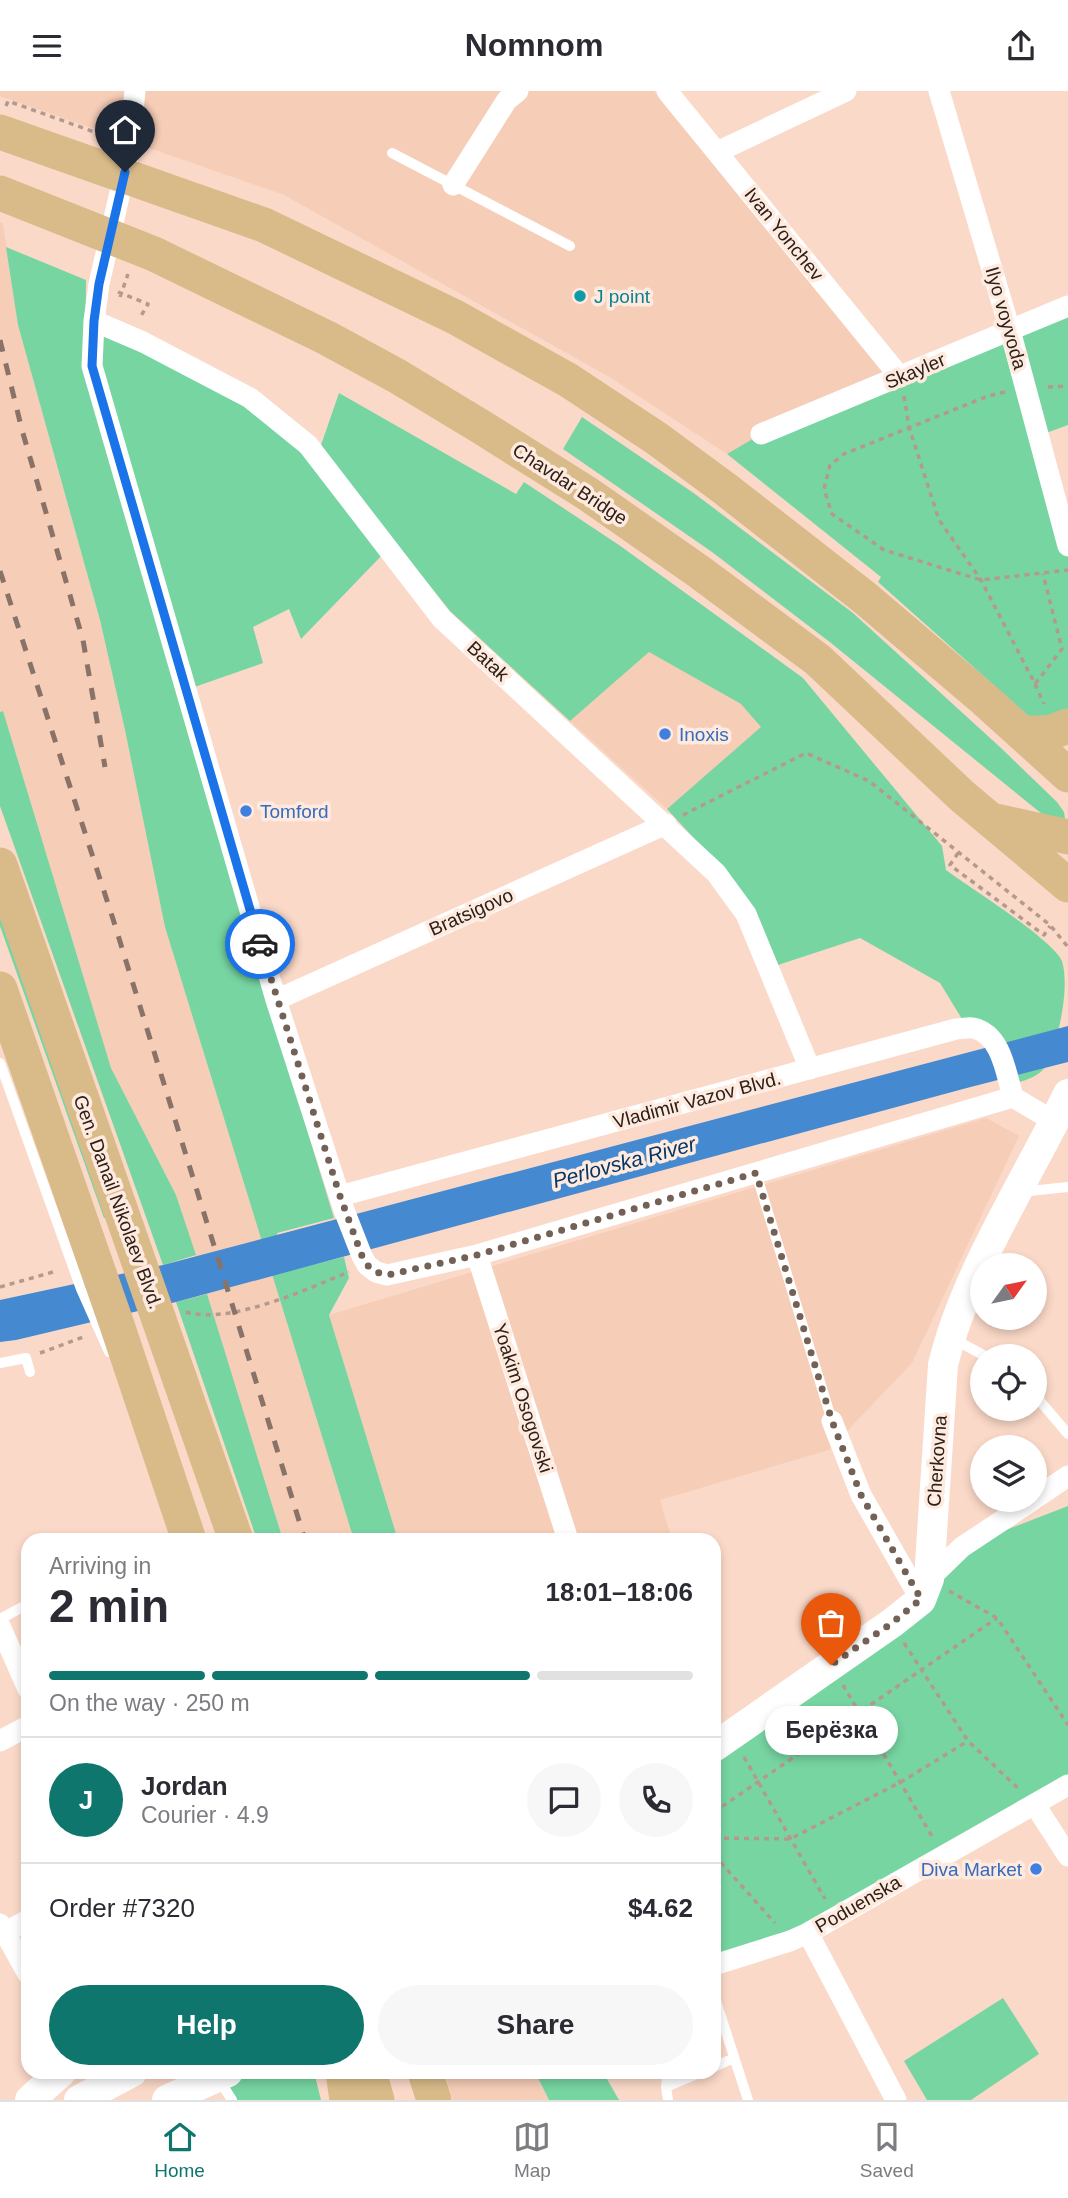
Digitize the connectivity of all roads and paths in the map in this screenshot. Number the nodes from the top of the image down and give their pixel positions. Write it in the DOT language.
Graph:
graph roads {
  1 [pos="135,91"];
  2 [pos="518,91"];
  3 [pos="667,91"];
  4 [pos="846,91"];
  5 [pos="939,91"];
  6 [pos="4,116"];
  7 [pos="91,131"];
  8 [pos="717,152"];
  9 [pos="392,153"];
  10 [pos="453,185"];
  11 [pos="0,193"];
  12 [pos="570,246"];
  13 [pos="125,282"];
  14 [pos="99,284"];
  15 [pos="119,300"];
  16 [pos="1068,306"];
  17 [pos="142,317"];
  18 [pos="94,321"];
  19 [pos="1010,330"];
  20 [pos="900,377"];
  21 [pos="1068,386"];
  22 [pos="1026,388"];
  23 [pos="909,427"];
  24 [pos="761,434"];
  25 [pos="1068,547"];
  26 [pos="1068,570"];
  27 [pos="1043,573"];
  28 [pos="981,580"];
  29 [pos="1035,684"];
  30 [pos="1056,716"];
  31 [pos="1024,733"];
  32 [pos="1068,775"];
  33 [pos="989,819"];
  34 [pos="666,824"];
  35 [pos="1068,837"];
  36 [pos="958,853"];
  37 [pos="0,865"];
  38 [pos="1068,885"];
  39 [pos="1050,925"];
  40 [pos="1068,947"];
  41 [pos="0,989"];
  42 [pos="276,1000"];
  43 [pos="0,1063"];
  44 [pos="810,1069"];
  45 [pos="1068,1094"];
  46 [pos="1013,1097"];
  47 [pos="1055,1122"];
  48 [pos="756,1173"];
  49 [pos="1068,1187"];
  50 [pos="1018,1192"];
  51 [pos="342,1203"];
  52 [pos="477,1255"];
  53 [pos="365,1261"];
  54 [pos="53,1272"];
  55 [pos="0,1287"];
  56 [pos="183,1311"];
  57 [pos="99,1331"];
  58 [pos="950,1337"];
  59 [pos="970,1348"];
  60 [pos="26,1358"];
  61 [pos="0,1363"];
  62 [pos="30,1372"];
  63 [pos="139,1391"];
  64 [pos="1047,1409"];
  65 [pos="832,1421"];
  66 [pos="1068,1434"];
  67 [pos="1068,1476"];
  68 [pos="1047,1490"];
  69 [pos="1014,1512"];
  70 [pos="187,1533"];
  71 [pos="234,1533"];
  72 [pos="566,1533"];
  73 [pos="925,1589"];
  74 [pos="21,1608"];
  75 [pos="997,1618"];
  76 [pos="0,1619"];
  77 [pos="892,1623"];
  78 [pos="0,1626"];
  79 [pos="831,1665"];
  80 [pos="922,1669"];
  81 [pos="21,1673"];
  82 [pos="860,1712"];
  83 [pos="1068,1725"];
  84 [pos="21,1730"];
  85 [pos="723,1740"];
  86 [pos="0,1741"];
  87 [pos="968,1741"];
  88 [pos="758,1782"];
  89 [pos="901,1782"];
  90 [pos="1068,1785"];
  91 [pos="1035,1805"];
  92 [pos="721,1807"];
  93 [pos="721,1838"];
  94 [pos="789,1839"];
  95 [pos="942,1856"];
  96 [pos="1068,1856"];
  97 [pos="721,1862"];
  98 [pos="835,1916"];
  99 [pos="21,1923"];
  100 [pos="2,1930"];
  101 [pos="799,1937"];
  102 [pos="21,1962"];
  103 [pos="721,1963"];
  104 [pos="721,2017"];
  105 [pos="734,2058"];
  106 [pos="721,2064"];
  107 [pos="53,2079"];
  108 [pos="119,2079"];
  109 [pos="344,2079"];
  110 [pos="371,2079"];
  111 [pos="403,2079"];
  112 [pos="427,2079"];
  113 [pos="667,2079"];
  114 [pos="686,2079"];
  115 [pos="225,2083"];
  116 [pos="666,2088"];
  117 [pos="30,2100"];
  118 [pos="79,2100"];
  119 [pos="167,2100"];
  120 [pos="347,2100"];
  121 [pos="377,2100"];
  122 [pos="408,2100"];
  123 [pos="433,2100"];
  124 [pos="668,2100"];
  125 [pos="748,2100"];
  126 [pos="896,2100"];
  1 -- 14 [label="street"];
  2 -- 10 [label="street"];
  3 -- 8 [label="street, Ivan Yonchev"];
  4 -- 8 [label="street"];
  5 -- 19 [label="street, Ilyo voyvoda"];
  6 -- 7 [label="path"];
  6 -- 31 [label="main road"];
  8 -- 20 [label="street, Ivan Yonchev"];
  9 -- 10 [label="lane"];
  10 -- 12 [label="lane"];
  11 -- 33 [label="main road, Chavdar Bridge"];
  13 -- 15 [label="path"];
  14 -- 17 [label="path"];
  14 -- 18 [label="street"];
  16 -- 19 [label="street, Skayler"];
  18 -- 34 [label="street, Batak"];
  18 -- 42 [label="street"];
  19 -- 20 [label="street, Skayler"];
  19 -- 22 [label="street, Ilyo voyvoda"];
  20 -- 23 [label="path"];
  20 -- 24 [label="street, Skayler"];
  21 -- 22 [label="path"];
  22 -- 23 [label="path"];
  22 -- 25 [label="street, Ilyo voyvoda"];
  23 -- 28 [label="path"];
  23 -- 28 [label="path"];
  26 -- 27 [label="path"];
  27 -- 28 [label="path"];
  27 -- 29 [label="path"];
  28 -- 29 [label="path"];
  29 -- 30 [label="path"];
  30 -- 31 [label="main road"];
  31 -- 32 [label="main road"];
  33 -- 35 [label="main road"];
  33 -- 38 [label="main road, Chavdar Bridge"];
  34 -- 36 [label="path"];
  34 -- 42 [label="street, Bratsigovo"];
  34 -- 44 [label="street, Batak"];
  36 -- 39 [label="path"];
  36 -- 39 [label="path"];
  37 -- 71 [label="main road, Gen. Danail Nikolaev Blvd."];
  39 -- 40 [label="path"];
  41 -- 63 [label="main road, Gen. Danail Nikolaev Blvd."];
  42 -- 51 [label="street"];
  43 -- 57 [label="lane"];
  44 -- 46 [label="street, Vladimir Vazov Blvd."];
  44 -- 51 [label="street, Vladimir Vazov Blvd."];
  45 -- 47 [label="street, Cherkovna"];
  46 -- 47 [label="street"];
  46 -- 48 [label="street"];
  47 -- 50 [label="street, Cherkovna"];
  48 -- 52 [label="street"];
  48 -- 65 [label="lane"];
  49 -- 50 [label="lane"];
  50 -- 58 [label="street, Cherkovna"];
  51 -- 53 [label="street"];
  52 -- 53 [label="street"];
  52 -- 72 [label="street, Yoakim Osogovski"];
  53 -- 56 [label="path"];
  54 -- 55 [label="path"];
  57 -- 60 [label="path"];
  57 -- 63 [label="lane"];
  58 -- 59 [label="lane"];
  58 -- 73 [label="street, Cherkovna"];
  60 -- 61 [label="lane"];
  60 -- 62 [label="lane"];
  63 -- 70 [label="main road, Gen. Danail Nikolaev Blvd."];
  64 -- 66 [label="lane"];
  65 -- 73 [label="street"];
  67 -- 68 [label="street"];
  69 -- 73 [label="street"];
  73 -- 75 [label="path"];
  73 -- 77 [label="street"];
  74 -- 76 [label="lane"];
  75 -- 80 [label="path"];
  75 -- 83 [label="path"];
  77 -- 79 [label="street"];
  77 -- 80 [label="path"];
  78 -- 81 [label="street"];
  79 -- 82 [label="path"];
  79 -- 85 [label="street"];
  80 -- 82 [label="path"];
  80 -- 87 [label="path"];
  82 -- 88 [label="path"];
  82 -- 89 [label="path"];
  84 -- 86 [label="street"];
  85 -- 88 [label="path"];
  87 -- 89 [label="path"];
  87 -- 91 [label="path"];
  88 -- 92 [label="path"];
  88 -- 94 [label="path"];
  89 -- 94 [label="path"];
  89 -- 95 [label="path"];
  90 -- 91 [label="street, Poduenska"];
  91 -- 95 [label="street, Poduenska"];
  91 -- 96 [label="street"];
  93 -- 94 [label="path"];
  94 -- 98 [label="path"];
  95 -- 98 [label="street, Poduenska"];
  97 -- 101 [label="path"];
  98 -- 101 [label="street, Poduenska"];
  99 -- 100 [label="street"];
  100 -- 102 [label="street"];
  101 -- 103 [label="street, Poduenska"];
  101 -- 126 [label="street"];
  104 -- 105 [label="lane"];
  105 -- 106 [label="lane"];
  105 -- 125 [label="lane"];
  107 -- 117 [label="street"];
  108 -- 118 [label="street"];
  109 -- 120 [label="main road"];
  110 -- 121 [label="main road"];
  111 -- 122 [label="main road"];
  112 -- 123 [label="main road"];
  113 -- 116 [label="lane"];
  114 -- 116 [label="lane"];
  115 -- 119 [label="street"];
  116 -- 124 [label="lane"];
}
